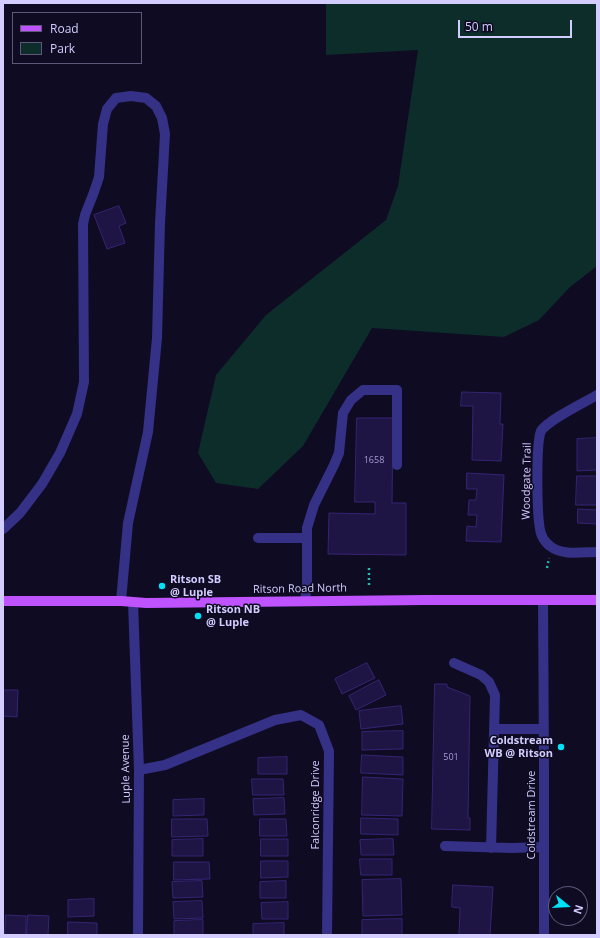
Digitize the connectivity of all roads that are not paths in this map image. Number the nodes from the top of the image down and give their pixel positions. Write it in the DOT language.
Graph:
graph roads {
  1 [pos="597,394"];
  2 [pos="397,465"];
  3 [pos="3,529"];
  4 [pos="258,538"];
  5 [pos="307,538"];
  6 [pos="597,552"];
  7 [pos="543,600"];
  8 [pos="597,600"];
  9 [pos="3,601"];
  10 [pos="121,601"];
  11 [pos="305,601"];
  12 [pos="133,602"];
  13 [pos="454,662"];
  14 [pos="495,729"];
  15 [pos="544,729"];
  16 [pos="139,770"];
  17 [pos="445,846"];
  18 [pos="544,847"];
  19 [pos="491,848"];
  20 [pos="138,935"];
  21 [pos="328,935"];
  22 [pos="544,935"];
  1 -- 6 [label="street, Woodgate Trail"];
  2 -- 5 [label="street"];
  3 -- 10 [label="street"];
  4 -- 5 [label="street"];
  5 -- 11 [label="street"];
  7 -- 8 [label="main road, Ritson Road North"];
  7 -- 11 [label="main road, Ritson Road North"];
  7 -- 15 [label="street, Coldstream Drive"];
  9 -- 10 [label="main road, Ritson Road North"];
  10 -- 12 [label="main road, Ritson Road North"];
  11 -- 12 [label="main road, Ritson Road North"];
  12 -- 16 [label="street, Luple Avenue"];
  13 -- 14 [label="street"];
  14 -- 15 [label="street"];
  14 -- 19 [label="street"];
  15 -- 18 [label="street, Coldstream Drive"];
  16 -- 20 [label="street, Luple Avenue"];
  16 -- 21 [label="street, Falconridge Drive"];
  17 -- 19 [label="street"];
  18 -- 19 [label="street"];
  18 -- 22 [label="street, Coldstream Drive"];
}
